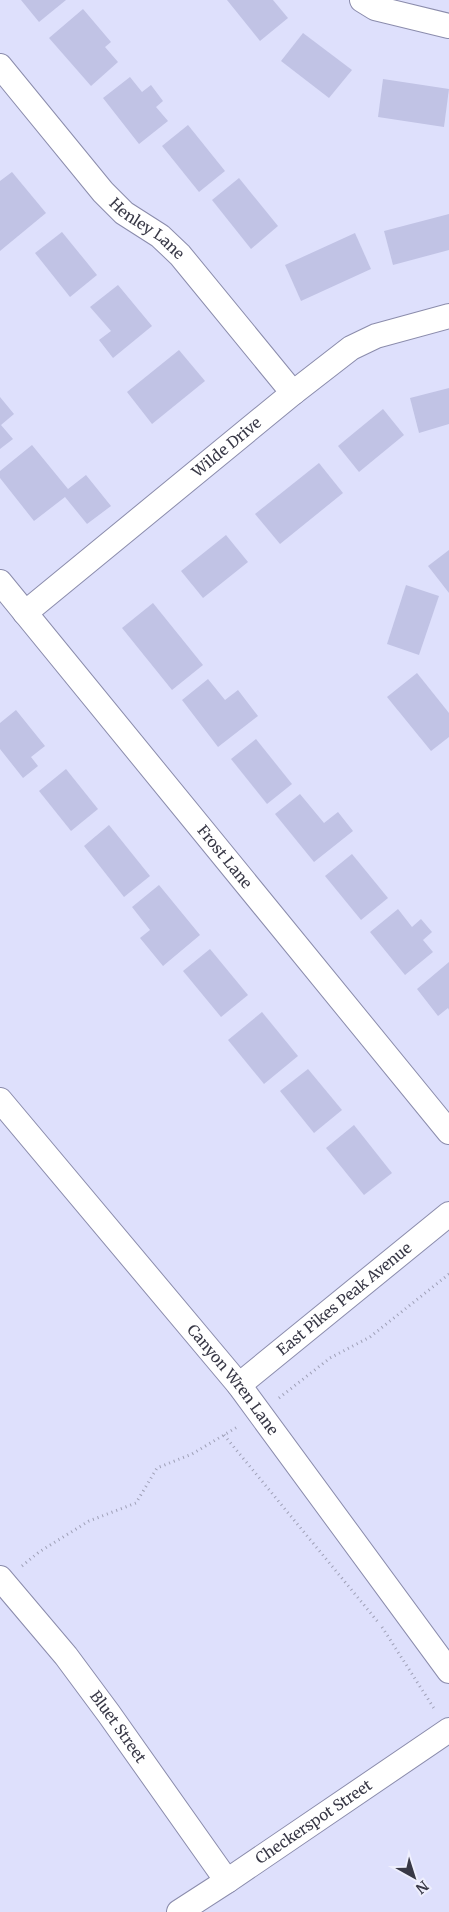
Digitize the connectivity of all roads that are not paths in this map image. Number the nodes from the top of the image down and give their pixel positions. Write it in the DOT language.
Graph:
graph roads {
  1 [pos="362,0"];
  2 [pos="449,26"];
  3 [pos="0,66"];
  4 [pos="449,316"];
  5 [pos="293,393"];
  6 [pos="0,582"];
  7 [pos="25,613"];
  8 [pos="3,1109"];
  9 [pos="449,1132"];
  10 [pos="449,1214"];
  11 [pos="239,1385"];
  12 [pos="2,1579"];
  13 [pos="449,1671"];
  14 [pos="449,1730"];
  15 [pos="227,1881"];
  16 [pos="179,1912"];
  1 -- 2 [label="street"];
  3 -- 5 [label="street, Henley Lane"];
  4 -- 5 [label="street, Wilde Drive"];
  5 -- 7 [label="street, Wilde Drive"];
  6 -- 7 [label="street, Frost Lane"];
  7 -- 9 [label="street, Frost Lane"];
  8 -- 11 [label="street, Canyon Wren Lane"];
  10 -- 11 [label="street, East Pikes Peak Avenue"];
  11 -- 13 [label="street, Canyon Wren Lane"];
  12 -- 15 [label="street, Bluet Street"];
  14 -- 15 [label="street, Checkerspot Street"];
  15 -- 16 [label="street, Checkerspot Street"];
}
